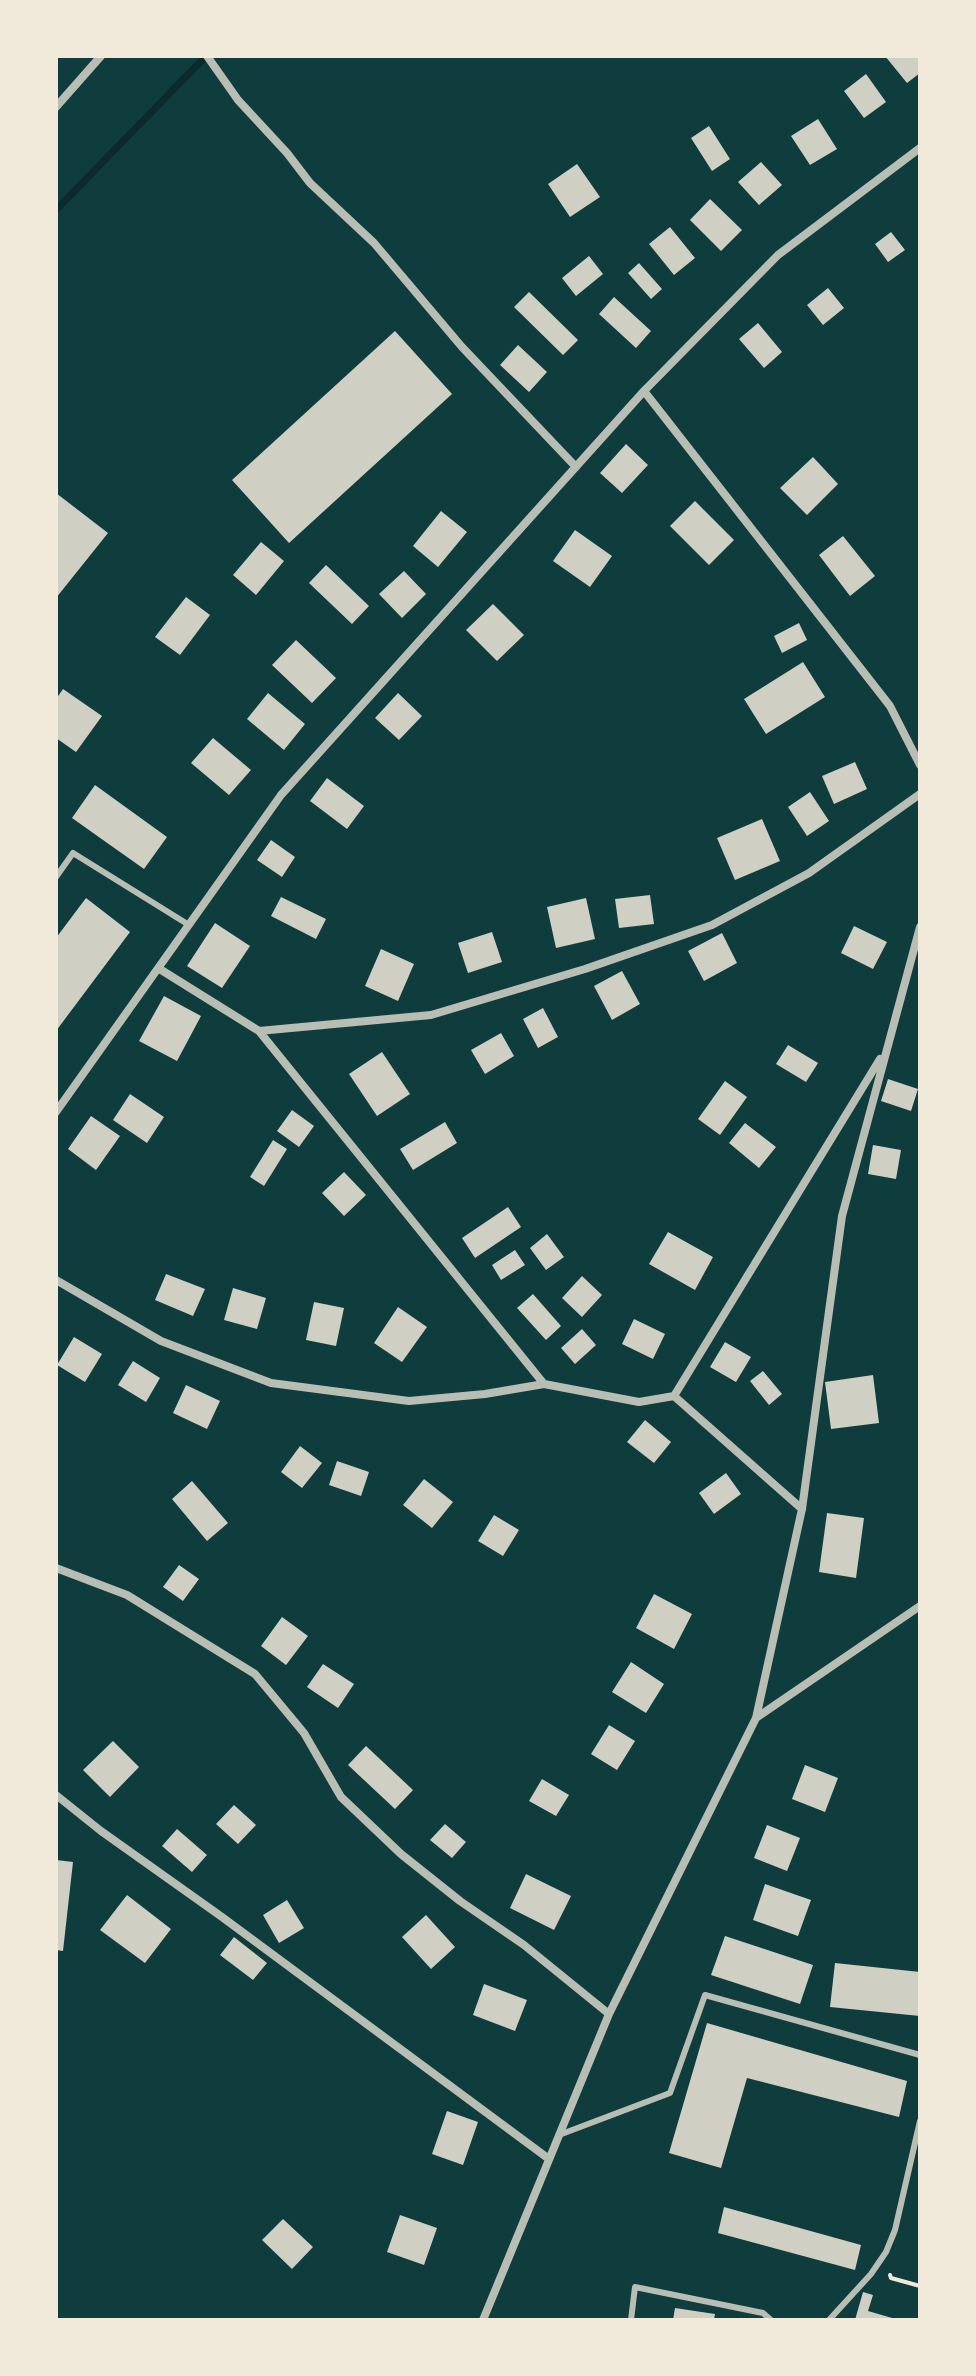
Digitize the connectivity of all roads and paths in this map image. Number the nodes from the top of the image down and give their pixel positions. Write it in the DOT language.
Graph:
graph roads {
  1 [pos="101,56"];
  2 [pos="207,56"];
  3 [pos="56,107"];
  4 [pos="920,148"];
  5 [pos="644,391"];
  6 [pos="576,467"];
  7 [pos="920,765"];
  8 [pos="920,794"];
  9 [pos="56,877"];
  10 [pos="189,925"];
  11 [pos="920,927"];
  12 [pos="158,968"];
  13 [pos="259,1031"];
  14 [pos="885,1052"];
  15 [pos="56,1112"];
  16 [pos="56,1280"];
  17 [pos="544,1384"];
  18 [pos="674,1396"];
  19 [pos="802,1509"];
  20 [pos="56,1568"];
  21 [pos="920,1606"];
  22 [pos="756,1718"];
  23 [pos="56,1795"];
  24 [pos="609,2014"];
  25 [pos="920,2055"];
  26 [pos="920,2121"];
  27 [pos="559,2135"];
  28 [pos="549,2159"];
  29 [pos="886,2252"];
  30 [pos="920,2286"];
  31 [pos="483,2320"];
  32 [pos="631,2320"];
  33 [pos="771,2320"];
  34 [pos="829,2320"];
  1 -- 3 [label="street"];
  2 -- 6 [label="street"];
  4 -- 5 [label="street"];
  5 -- 6 [label="street"];
  5 -- 7 [label="street"];
  6 -- 10 [label="street"];
  8 -- 13 [label="street"];
  9 -- 10 [label="lane"];
  10 -- 12 [label="street"];
  11 -- 14 [label="street"];
  12 -- 13 [label="street"];
  12 -- 15 [label="street"];
  13 -- 17 [label="street"];
  14 -- 18 [label="street"];
  14 -- 19 [label="street"];
  16 -- 17 [label="street"];
  17 -- 18 [label="street"];
  18 -- 19 [label="street"];
  19 -- 22 [label="street"];
  20 -- 24 [label="street"];
  21 -- 22 [label="street"];
  22 -- 24 [label="street"];
  23 -- 28 [label="street"];
  24 -- 27 [label="street"];
  25 -- 27 [label="lane"];
  26 -- 29 [label="lane"];
  27 -- 28 [label="street"];
  28 -- 31 [label="street"];
  29 -- 30 [label="path"];
  29 -- 34 [label="lane"];
  32 -- 33 [label="lane"];
}
